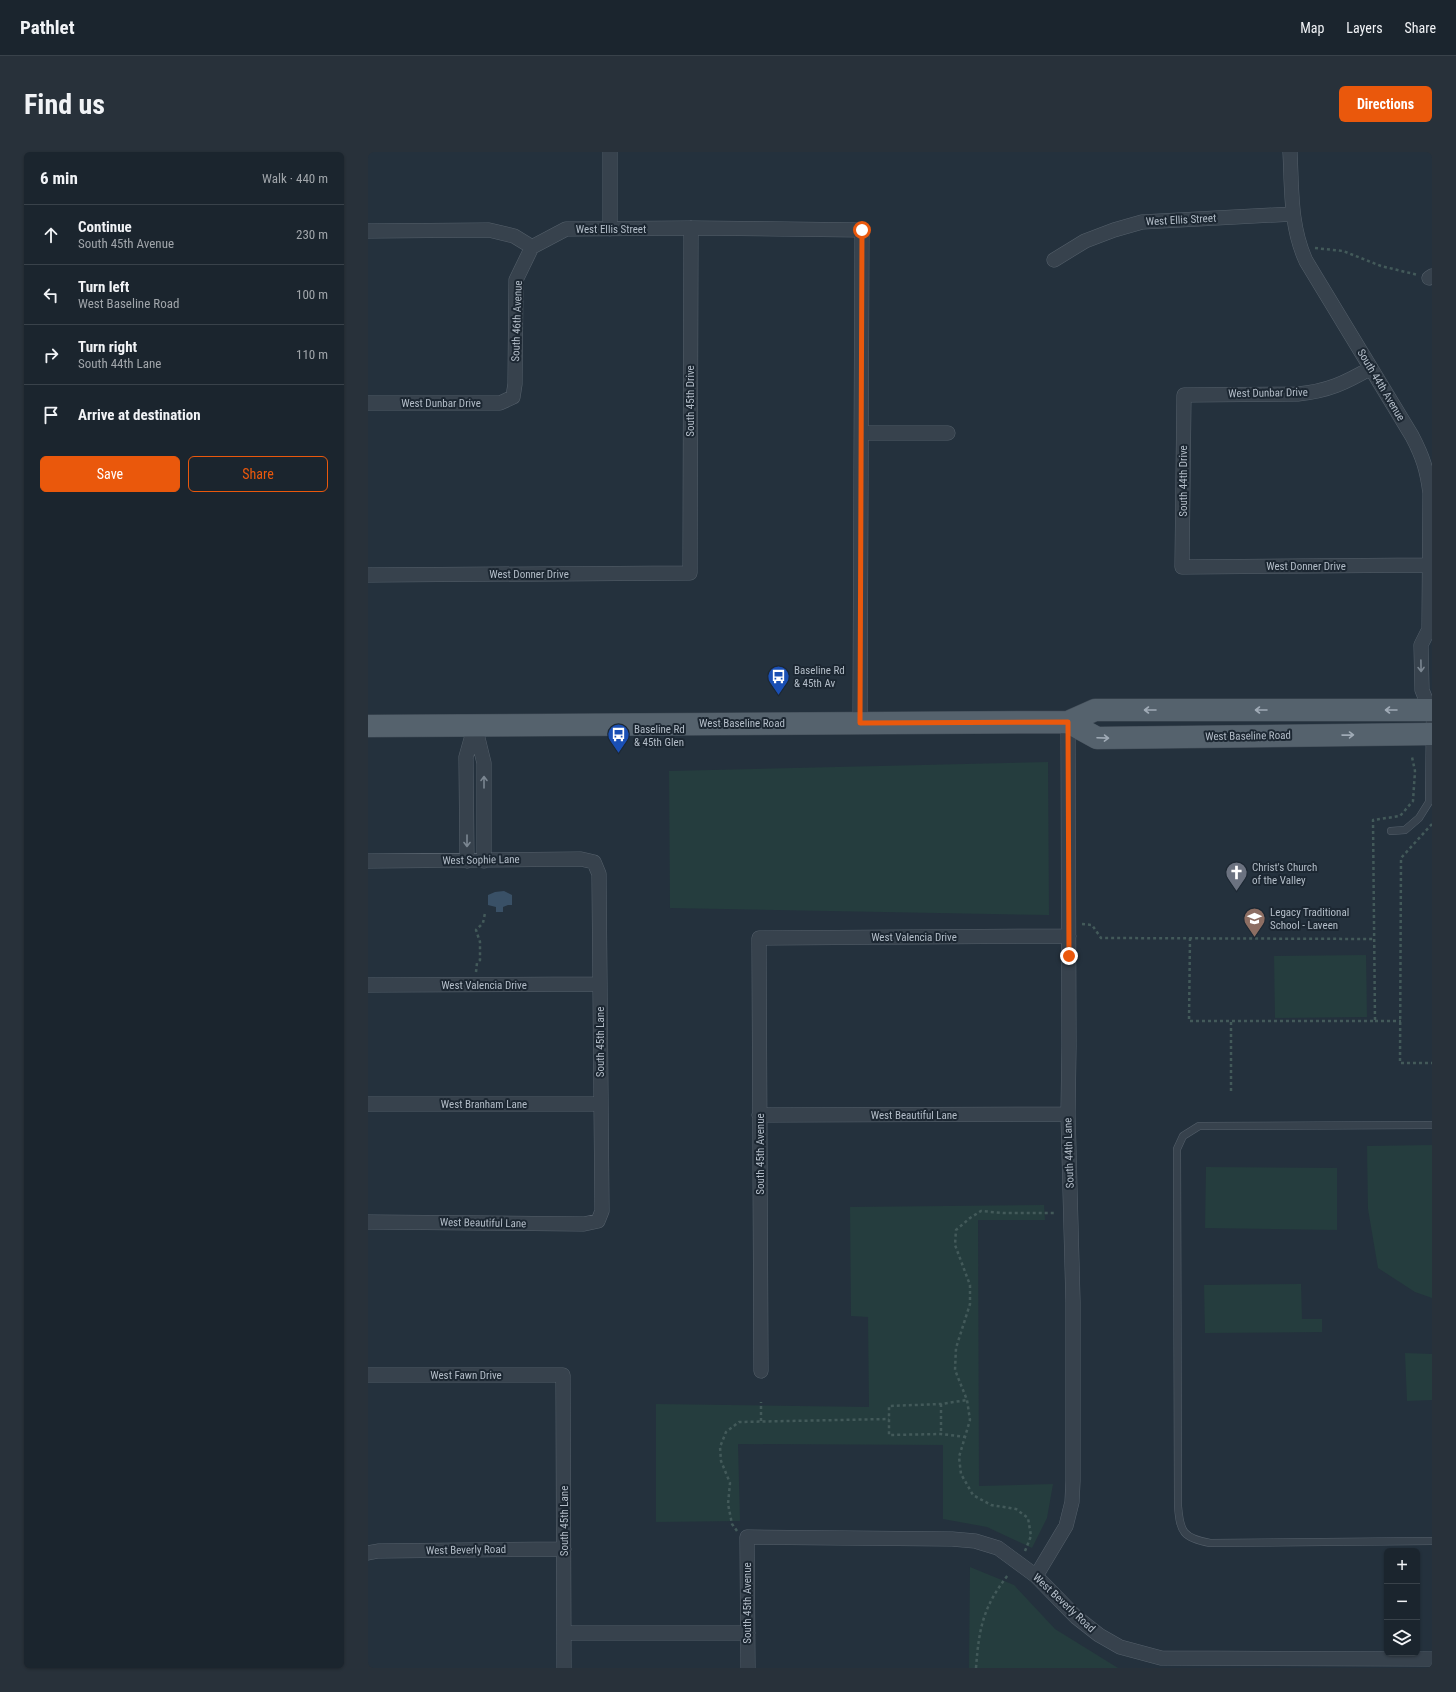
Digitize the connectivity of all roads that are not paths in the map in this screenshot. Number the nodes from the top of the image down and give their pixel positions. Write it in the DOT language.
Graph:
graph roads {
  1 [pos="610,152"];
  2 [pos="1290,152"];
  3 [pos="1293,214"];
  4 [pos="691,228"];
  5 [pos="610,229"];
  6 [pos="368,231"];
  7 [pos="532,247"];
  8 [pos="1054,260"];
  9 [pos="1371,368"];
  10 [pos="1184,395"];
  11 [pos="512,397"];
  12 [pos="368,403"];
  13 [pos="862,433"];
  14 [pos="948,433"];
  15 [pos="1430,470"];
  16 [pos="1430,565"];
  17 [pos="1182,567"];
  18 [pos="690,573"];
  19 [pos="368,575"];
  20 [pos="1431,631"];
  21 [pos="1431,708"];
  22 [pos="1068,722"];
  23 [pos="860,723"];
  24 [pos="475,725"];
  25 [pos="368,726"];
  26 [pos="1431,734"];
  27 [pos="466,806"];
  28 [pos="484,806"];
  29 [pos="1391,831"];
  30 [pos="484,860"];
  31 [pos="368,861"];
  32 [pos="467,861"];
  33 [pos="594,862"];
  34 [pos="1069,936"];
  35 [pos="759,938"];
  36 [pos="599,984"];
  37 [pos="368,985"];
  38 [pos="368,1104"];
  39 [pos="600,1104"];
  40 [pos="1068,1114"];
  41 [pos="759,1115"];
  42 [pos="1432,1125"];
  43 [pos="598,1221"];
  44 [pos="368,1222"];
  45 [pos="761,1371"];
  46 [pos="368,1375"];
  47 [pos="564,1375"];
  48 [pos="743,1535"];
  49 [pos="1432,1541"];
  50 [pos="564,1549"];
  51 [pos="368,1553"];
  52 [pos="1036,1576"];
  53 [pos="564,1633"];
  54 [pos="748,1633"];
  55 [pos="1432,1659"];
  56 [pos="564,1668"];
  57 [pos="748,1668"];
  1 -- 5 [label="street"];
  2 -- 3 [label="street, South 44th Avenue"];
  3 -- 8 [label="street, West Ellis Street"];
  3 -- 9 [label="street, South 44th Avenue"];
  4 -- 5 [label="street, West Ellis Street"];
  4 -- 13 [label="street, West Ellis Street"];
  4 -- 18 [label="street, South 45th Drive"];
  5 -- 7 [label="street, West Ellis Street"];
  6 -- 7 [label="street"];
  7 -- 11 [label="street, South 46th Avenue"];
  9 -- 10 [label="street, West Dunbar Drive"];
  9 -- 15 [label="street, South 44th Avenue"];
  10 -- 17 [label="street, South 44th Drive"];
  11 -- 12 [label="street, West Dunbar Drive"];
  13 -- 14 [label="street"];
  13 -- 23 [label="street"];
  15 -- 16 [label="street, South 44th Avenue"];
  16 -- 17 [label="street, West Donner Drive"];
  16 -- 20 [label="street, South 44th Avenue"];
  18 -- 19 [label="street, West Donner Drive"];
  20 -- 21 [label="street, South 44th Avenue, one-way"];
  21 -- 22 [label="main road, West Baseline Road, one-way"];
  21 -- 26 [label="lane"];
  22 -- 23 [label="main road, West Baseline Road"];
  22 -- 26 [label="main road, West Baseline Road, one-way"];
  22 -- 34 [label="street, South 44th Lane"];
  23 -- 24 [label="main road, West Baseline Road"];
  24 -- 25 [label="main road, West Baseline Road"];
  24 -- 27 [label="street"];
  28 -- 24 [label="street, one-way"];
  26 -- 29 [label="lane"];
  27 -- 28 [label="street"];
  27 -- 32 [label="street, one-way"];
  28 -- 30 [label="street"];
  30 -- 32 [label="street, West Sophie Lane"];
  30 -- 33 [label="street, West Sophie Lane"];
  31 -- 32 [label="street, West Sophie Lane"];
  33 -- 36 [label="street, South 45th Lane"];
  34 -- 35 [label="street, West Valencia Drive"];
  34 -- 40 [label="street, South 44th Lane"];
  35 -- 41 [label="street, South 45th Avenue"];
  36 -- 37 [label="street, West Valencia Drive"];
  36 -- 39 [label="street, South 45th Lane"];
  38 -- 39 [label="street, West Branham Lane"];
  39 -- 43 [label="street, South 45th Lane"];
  40 -- 41 [label="street, West Beautiful Lane"];
  40 -- 52 [label="street, South 44th Lane"];
  41 -- 45 [label="street, South 45th Avenue"];
  42 -- 49 [label="lane"];
  43 -- 44 [label="street, West Beautiful Lane"];
  46 -- 47 [label="street, West Fawn Drive"];
  47 -- 50 [label="street, South 45th Lane"];
  48 -- 52 [label="street, West Beverly Road"];
  48 -- 54 [label="street, South 45th Avenue"];
  50 -- 51 [label="street, West Beverly Road"];
  50 -- 53 [label="street, South 45th Lane"];
  52 -- 55 [label="street, West Beverly Road"];
  53 -- 54 [label="street"];
  53 -- 56 [label="street, South 45th Lane"];
  54 -- 57 [label="street, South 45th Avenue"];
}
